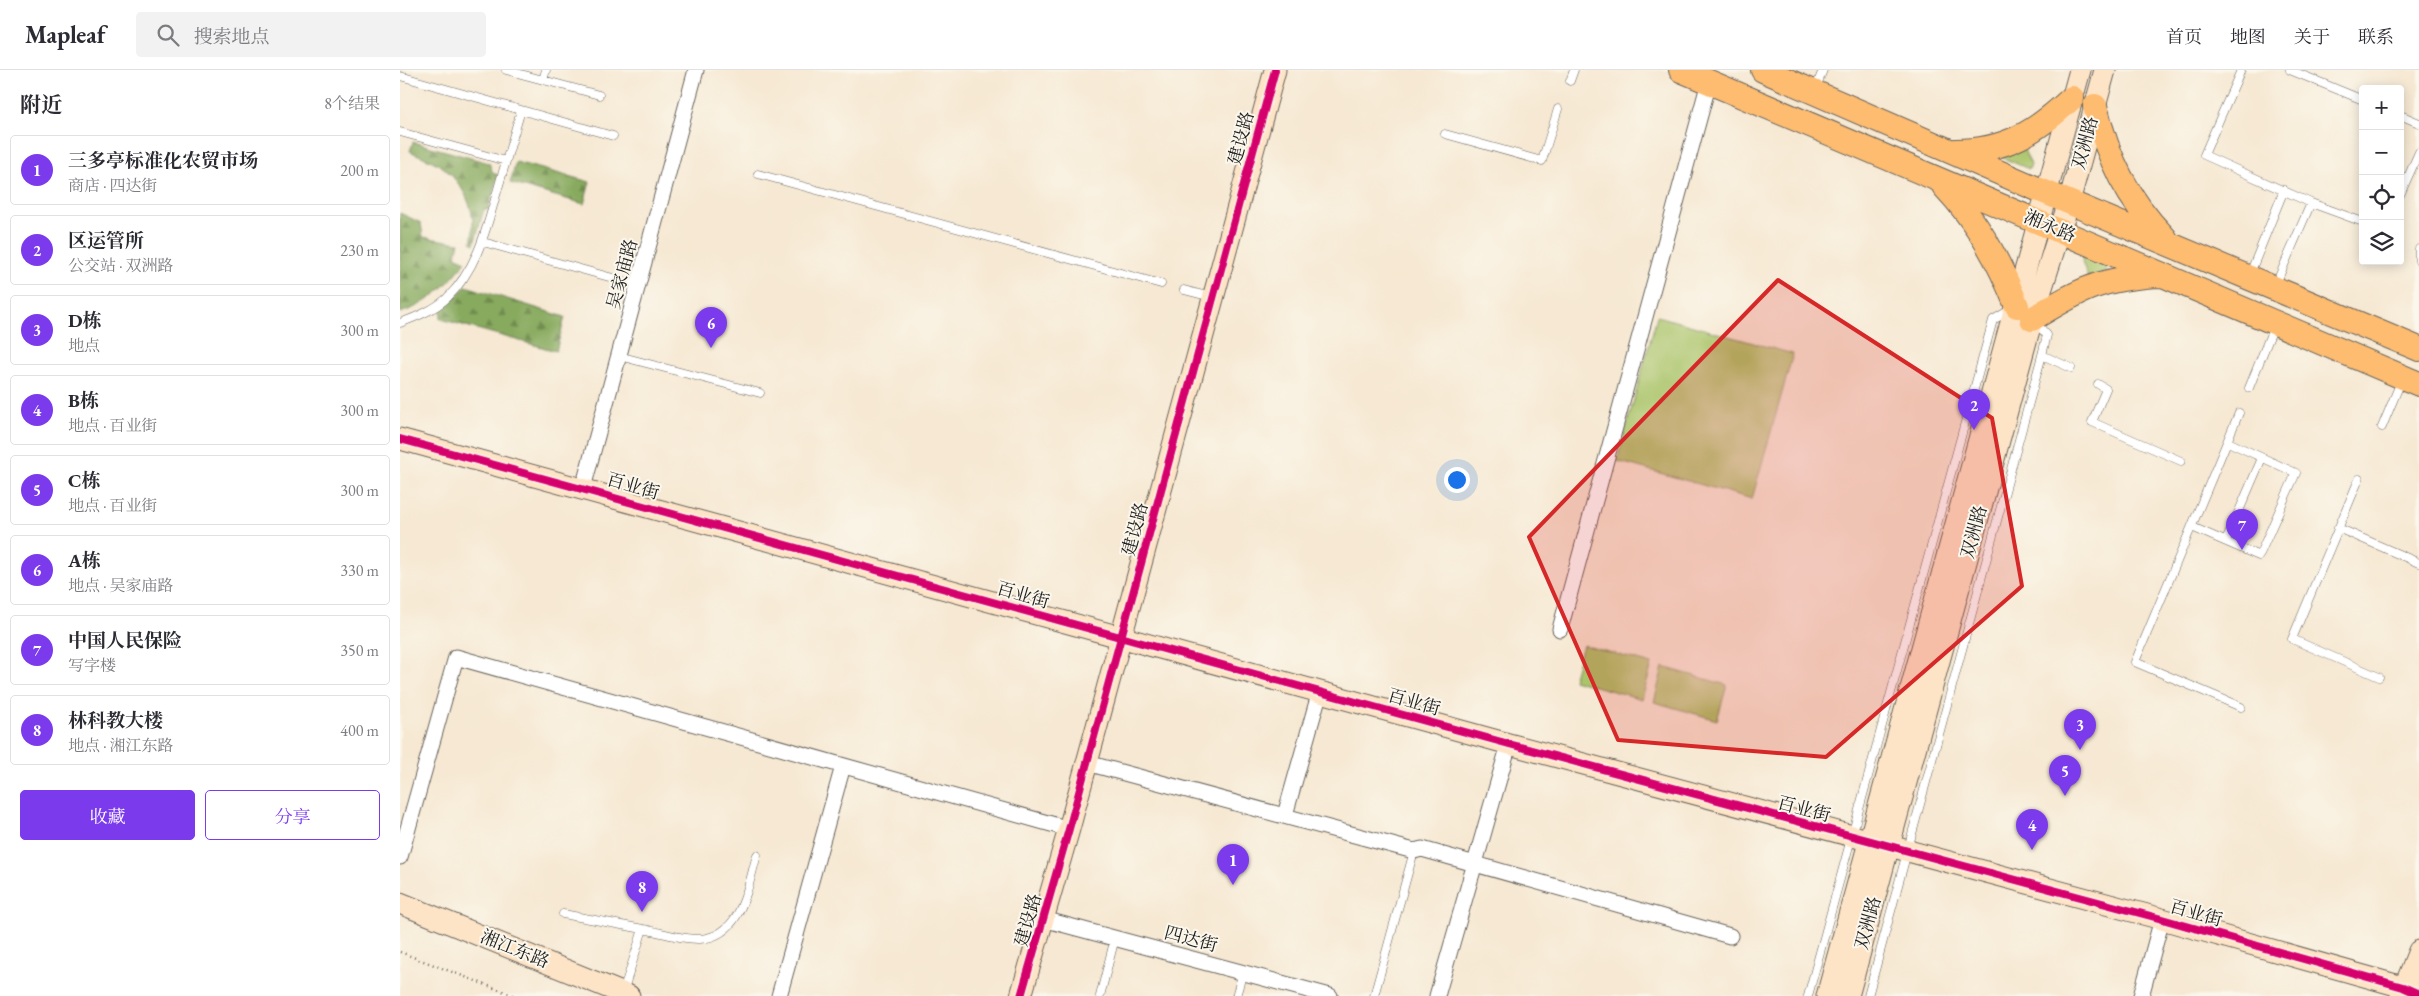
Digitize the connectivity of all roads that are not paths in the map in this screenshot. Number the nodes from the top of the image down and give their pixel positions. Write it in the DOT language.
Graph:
graph roads {
  1 [pos="506,70"];
  2 [pos="546,70"];
  3 [pos="696,70"];
  4 [pos="1275,70"];
  5 [pos="1574,70"];
  6 [pos="1681,70"];
  7 [pos="1763,70"];
  8 [pos="1823,70"];
  9 [pos="2080,70"];
  10 [pos="2105,70"];
  11 [pos="2241,70"];
  12 [pos="2290,70"];
  13 [pos="400,76"];
  14 [pos="543,80"];
  15 [pos="1570,81"];
  16 [pos="1709,82"];
  17 [pos="1814,92"];
  18 [pos="599,95"];
  19 [pos="2072,98"];
  20 [pos="2359,98"];
  21 [pos="2095,106"];
  22 [pos="1558,109"];
  23 [pos="521,110"];
  24 [pos="2404,117"];
  25 [pos="2419,123"];
  26 [pos="400,132"];
  27 [pos="1445,134"];
  28 [pos="1913,135"];
  29 [pos="613,136"];
  30 [pos="1950,151"];
  31 [pos="2419,152"];
  32 [pos="506,161"];
  33 [pos="1901,164"];
  34 [pos="758,174"];
  35 [pos="1938,179"];
  36 [pos="2404,186"];
  37 [pos="2284,190"];
  38 [pos="2058,198"];
  39 [pos="2312,203"];
  40 [pos="2359,221"];
  41 [pos="2050,226"];
  42 [pos="483,242"];
  43 [pos="2171,245"];
  44 [pos="2419,249"];
  45 [pos="2419,261"];
  46 [pos="2165,275"];
  47 [pos="2248,278"];
  48 [pos="1161,284"];
  49 [pos="638,285"];
  50 [pos="2274,288"];
  51 [pos="1184,290"];
  52 [pos="1213,298"];
  53 [pos="2024,313"];
  54 [pos="2269,319"];
  55 [pos="400,323"];
  56 [pos="2419,349"];
  57 [pos="2042,355"];
  58 [pos="620,356"];
  59 [pos="2071,368"];
  60 [pos="2411,380"];
  61 [pos="2098,384"];
  62 [pos="2249,388"];
  63 [pos="760,393"];
  64 [pos="2239,413"];
  65 [pos="2382,427"];
  66 [pos="400,439"];
  67 [pos="2228,442"];
  68 [pos="2262,458"];
  69 [pos="2180,461"];
  70 [pos="2359,479"];
  71 [pos="583,488"];
  72 [pos="2192,527"];
  73 [pos="2338,528"];
  74 [pos="2226,542"];
  75 [pos="2419,563"];
  76 [pos="1560,630"];
  77 [pos="1121,638"];
  78 [pos="2379,677"];
  79 [pos="1320,691"];
  80 [pos="2240,707"];
  81 [pos="1508,744"];
  82 [pos="1087,763"];
  83 [pos="843,766"];
  84 [pos="1285,815"];
  85 [pos="1069,829"];
  86 [pos="1880,845"];
  87 [pos="1414,850"];
  88 [pos="757,855"];
  89 [pos="400,857"];
  90 [pos="1474,864"];
  91 [pos="400,903"];
  92 [pos="563,914"];
  93 [pos="1044,919"];
  94 [pos="2162,919"];
  95 [pos="642,929"];
  96 [pos="1730,936"];
  97 [pos="1115,938"];
  98 [pos="2419,951"];
  99 [pos="1243,972"];
  100 [pos="2408,992"];
  101 [pos="626,995"];
  102 [pos="779,996"];
  103 [pos="1022,996"];
  104 [pos="1101,996"];
  105 [pos="1236,996"];
  106 [pos="1330,996"];
  107 [pos="1374,996"];
  108 [pos="1437,996"];
  109 [pos="1808,996"];
  110 [pos="1828,996"];
  111 [pos="1848,996"];
  112 [pos="1868,996"];
  113 [pos="2141,996"];
  1 -- 14 [label="lane"];
  2 -- 14 [label="lane"];
  3 -- 49 [label="street, 吴家庙路"];
  4 -- 52 [label="street, 建设路"];
  5 -- 15 [label="lane"];
  6 -- 16 [label="main road, 湘永路"];
  7 -- 17 [label="main road, 湘永路"];
  8 -- 17 [label="lane"];
  9 -- 19 [label="street, 双洲路"];
  10 -- 21 [label="street, 双洲路"];
  11 -- 37 [label="lane"];
  12 -- 20 [label="lane"];
  13 -- 23 [label="lane"];
  14 -- 18 [label="lane"];
  16 -- 33 [label="main road, 湘永路"];
  16 -- 76 [label="street"];
  17 -- 28 [label="main road, 湘永路"];
  19 -- 30 [label="main road"];
  19 -- 38 [label="street, 双洲路"];
  21 -- 38 [label="street, 双洲路"];
  21 -- 43 [label="main road"];
  22 -- 27 [label="lane"];
  23 -- 29 [label="lane"];
  23 -- 32 [label="lane"];
  24 -- 25 [label="lane"];
  26 -- 32 [label="lane"];
  28 -- 30 [label="main road, 湘永路"];
  28 -- 33 [label="main road"];
  30 -- 38 [label="main road, 湘永路"];
  31 -- 36 [label="lane"];
  32 -- 42 [label="lane"];
  33 -- 35 [label="main road, 湘永路"];
  34 -- 48 [label="lane"];
  35 -- 41 [label="main road, 湘永路"];
  35 -- 53 [label="main road"];
  37 -- 39 [label="lane"];
  37 -- 47 [label="lane"];
  38 -- 41 [label="street, 双洲路"];
  38 -- 43 [label="main road, 湘永路"];
  39 -- 40 [label="lane"];
  39 -- 50 [label="lane"];
  41 -- 46 [label="main road, 湘永路"];
  41 -- 53 [label="street, 双洲路"];
  42 -- 49 [label="lane"];
  42 -- 55 [label="lane"];
  43 -- 47 [label="main road, 湘永路"];
  44 -- 45 [label="lane"];
  46 -- 53 [label="main road"];
  46 -- 54 [label="main road, 湘永路"];
  47 -- 50 [label="main road, 湘永路"];
  49 -- 58 [label="street, 吴家庙路"];
  50 -- 54 [label="main road"];
  50 -- 56 [label="main road, 湘永路"];
  51 -- 52 [label="lane"];
  52 -- 77 [label="street, 建设路"];
  53 -- 57 [label="lane"];
  53 -- 86 [label="street, 双洲路"];
  54 -- 60 [label="main road, 湘永路"];
  54 -- 62 [label="lane"];
  57 -- 59 [label="lane"];
  57 -- 86 [label="lane"];
  58 -- 63 [label="lane"];
  58 -- 71 [label="street, 吴家庙路"];
  60 -- 65 [label="lane"];
  61 -- 69 [label="lane"];
  64 -- 67 [label="lane"];
  66 -- 71 [label="street, 百业街"];
  67 -- 68 [label="lane"];
  67 -- 72 [label="lane"];
  68 -- 74 [label="lane"];
  68 -- 74 [label="lane"];
  70 -- 73 [label="lane"];
  71 -- 77 [label="street, 百业街"];
  72 -- 74 [label="lane"];
  72 -- 80 [label="lane"];
  73 -- 75 [label="lane"];
  73 -- 78 [label="lane"];
  77 -- 79 [label="street, 百业街"];
  77 -- 82 [label="street, 建设路"];
  79 -- 81 [label="street, 百业街"];
  79 -- 84 [label="street"];
  81 -- 86 [label="street, 百业街"];
  81 -- 90 [label="street"];
  82 -- 84 [label="street"];
  82 -- 85 [label="street, 建设路"];
  83 -- 85 [label="street"];
  83 -- 89 [label="street"];
  83 -- 102 [label="street"];
  84 -- 87 [label="street"];
  85 -- 93 [label="street, 建设路"];
  86 -- 94 [label="street, 百业街"];
  86 -- 109 [label="lane"];
  86 -- 110 [label="street, 双洲路"];
  86 -- 111 [label="street, 双洲路"];
  86 -- 112 [label="lane"];
  87 -- 90 [label="street"];
  87 -- 107 [label="lane"];
  88 -- 95 [label="lane"];
  90 -- 96 [label="street"];
  90 -- 108 [label="street"];
  91 -- 101 [label="street, 湘江东路"];
  92 -- 95 [label="lane"];
  93 -- 97 [label="street, 四达街"];
  93 -- 103 [label="street, 建设路"];
  94 -- 100 [label="street, 百业街"];
  94 -- 113 [label="street"];
  95 -- 101 [label="lane"];
  97 -- 99 [label="street, 四达街"];
  97 -- 104 [label="lane"];
  98 -- 100 [label="street"];
  99 -- 105 [label="lane"];
  99 -- 106 [label="street, 四达街"];
}
